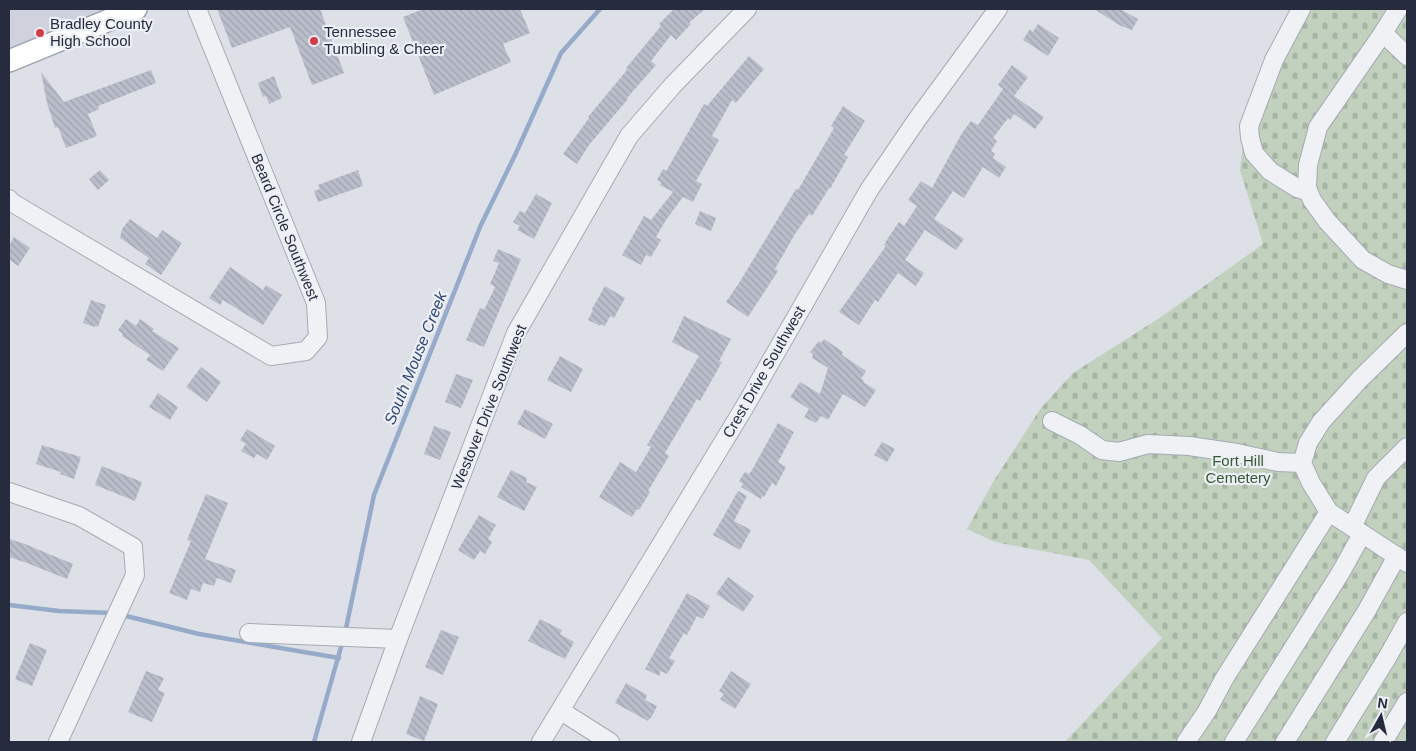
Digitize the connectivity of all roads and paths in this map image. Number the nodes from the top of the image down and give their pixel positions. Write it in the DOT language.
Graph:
graph roads {
  1 [pos="136,9"];
  2 [pos="197,9"];
  3 [pos="747,9"];
  4 [pos="998,9"];
  5 [pos="1301,9"];
  6 [pos="1398,9"];
  7 [pos="1383,33"];
  8 [pos="1407,56"];
  9 [pos="9,61"];
  10 [pos="1308,191"];
  11 [pos="9,199"];
  12 [pos="1407,280"];
  13 [pos="1407,333"];
  14 [pos="1052,421"];
  15 [pos="1407,447"];
  16 [pos="1302,464"];
  17 [pos="9,492"];
  18 [pos="1330,512"];
  19 [pos="1357,531"];
  20 [pos="1402,560"];
  21 [pos="1407,622"];
  22 [pos="249,633"];
  23 [pos="398,639"];
  24 [pos="1407,702"];
  25 [pos="561,711"];
  26 [pos="58,742"];
  27 [pos="361,742"];
  28 [pos="542,742"];
  29 [pos="610,742"];
  30 [pos="1186,742"];
  31 [pos="1234,742"];
  32 [pos="1285,742"];
  33 [pos="1335,742"];
  34 [pos="1383,742"];
  1 -- 9 [label="main road"];
  2 -- 11 [label="street, Beard Circle Southwest"];
  3 -- 23 [label="street, Westover Drive Southwest"];
  4 -- 25 [label="street, Crest Drive Southwest"];
  5 -- 10 [label="street"];
  6 -- 7 [label="street"];
  7 -- 8 [label="street"];
  7 -- 10 [label="street"];
  10 -- 12 [label="street"];
  13 -- 16 [label="street"];
  14 -- 16 [label="street"];
  15 -- 19 [label="street"];
  16 -- 18 [label="street"];
  17 -- 26 [label="street"];
  18 -- 19 [label="street"];
  18 -- 30 [label="street"];
  19 -- 20 [label="street"];
  19 -- 31 [label="street"];
  20 -- 32 [label="street"];
  21 -- 33 [label="street"];
  22 -- 23 [label="street"];
  23 -- 27 [label="street, Westover Drive Southwest"];
  24 -- 34 [label="street"];
  25 -- 28 [label="street, Crest Drive Southwest"];
  25 -- 29 [label="street"];
}
